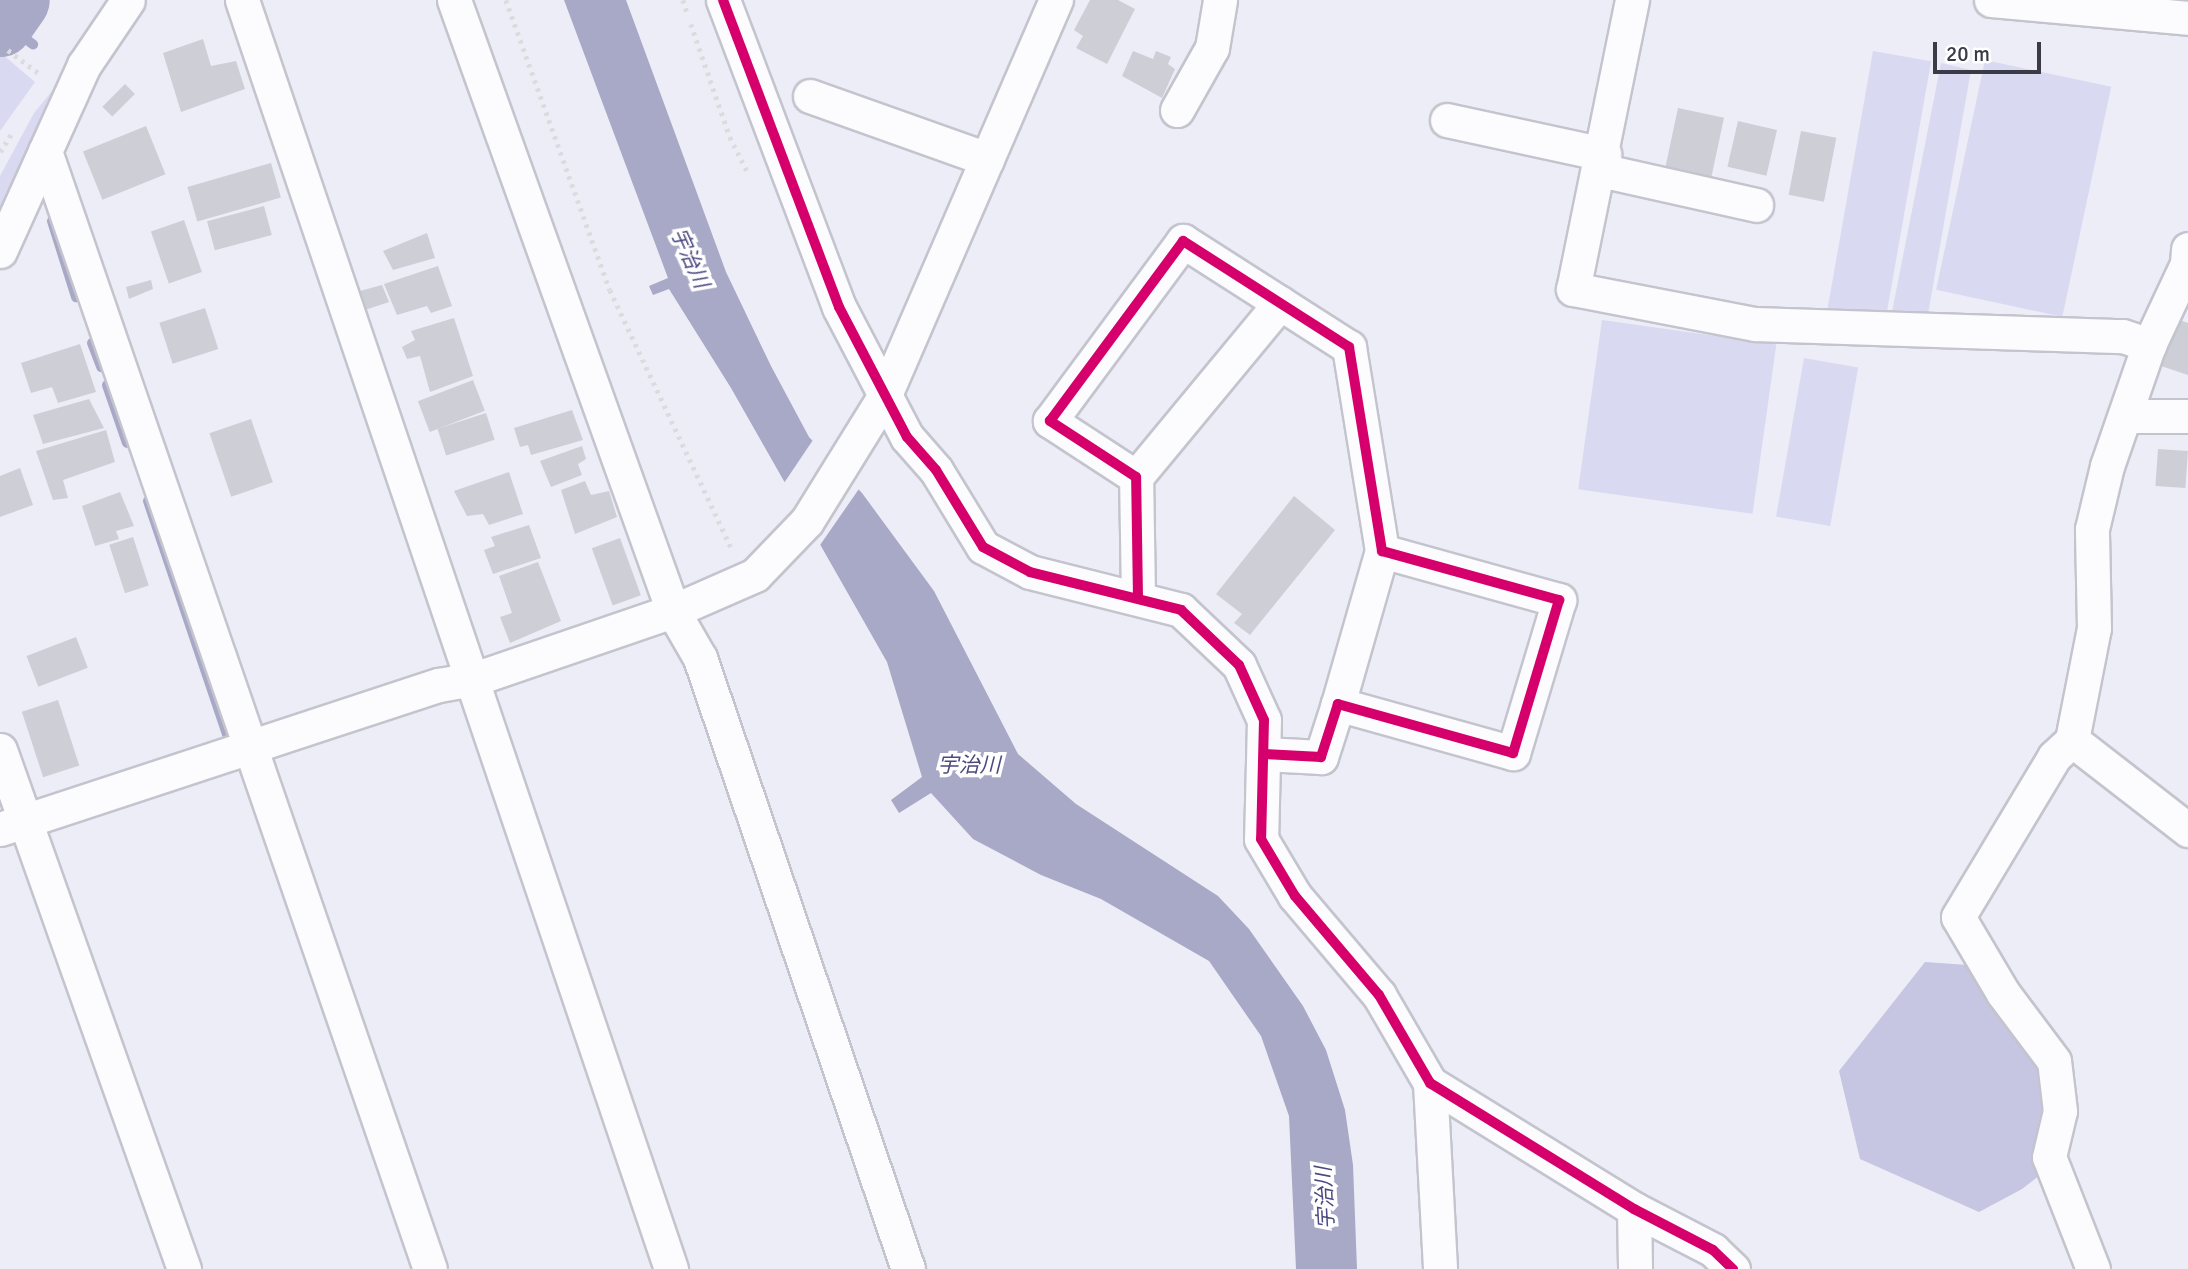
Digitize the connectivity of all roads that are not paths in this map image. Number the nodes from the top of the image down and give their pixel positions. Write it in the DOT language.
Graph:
graph roads {
  1 [pos="242,0"];
  2 [pos="454,0"];
  3 [pos="723,0"];
  4 [pos="1056,0"];
  5 [pos="1220,0"];
  6 [pos="1632,0"];
  7 [pos="1990,0"];
  8 [pos="117,4"];
  9 [pos="2186,17"];
  10 [pos="810,96"];
  11 [pos="1177,110"];
  12 [pos="1447,120"];
  13 [pos="45,151"];
  14 [pos="987,159"];
  15 [pos="1602,162"];
  16 [pos="1756,205"];
  17 [pos="0,251"];
  18 [pos="2188,259"];
  19 [pos="1280,303"];
  20 [pos="2149,345"];
  21 [pos="875,410"];
  22 [pos="2127,416"];
  23 [pos="2188,416"];
  24 [pos="1136,477"];
  25 [pos="1382,551"];
  26 [pos="1138,598"];
  27 [pos="673,611"];
  28 [pos="474,679"];
  29 [pos="1338,704"];
  30 [pos="2072,740"];
  31 [pos="0,750"];
  32 [pos="248,751"];
  33 [pos="1264,754"];
  34 [pos="12,825"];
  35 [pos="2188,830"];
  36 [pos="1430,1083"];
  37 [pos="1634,1209"];
  38 [pos="184,1269"];
  39 [pos="430,1269"];
  40 [pos="671,1269"];
  41 [pos="908,1269"];
  42 [pos="1440,1269"];
  43 [pos="1635,1269"];
  44 [pos="1733,1269"];
  45 [pos="2093,1269"];
  1 -- 28 [label="street"];
  2 -- 27 [label="street"];
  3 -- 21 [label="street"];
  4 -- 14 [label="street"];
  5 -- 11 [label="street"];
  6 -- 15 [label="street"];
  7 -- 9 [label="street"];
  8 -- 13 [label="street"];
  10 -- 14 [label="street"];
  12 -- 15 [label="street"];
  13 -- 17 [label="street"];
  13 -- 32 [label="street"];
  14 -- 21 [label="street"];
  15 -- 16 [label="street"];
  15 -- 20 [label="street"];
  18 -- 20 [label="street"];
  19 -- 24 [label="street"];
  19 -- 24 [label="street"];
  19 -- 25 [label="street"];
  20 -- 22 [label="street"];
  21 -- 26 [label="street"];
  21 -- 27 [label="street"];
  22 -- 23 [label="street"];
  22 -- 30 [label="street"];
  24 -- 26 [label="street"];
  25 -- 29 [label="street"];
  25 -- 29 [label="street"];
  26 -- 33 [label="street"];
  27 -- 28 [label="street"];
  27 -- 41 [label="street"];
  28 -- 32 [label="street"];
  28 -- 40 [label="street"];
  29 -- 33 [label="street"];
  30 -- 35 [label="street"];
  30 -- 45 [label="street"];
  31 -- 34 [label="street"];
  32 -- 34 [label="street"];
  32 -- 39 [label="street"];
  33 -- 36 [label="street"];
  34 -- 38 [label="street"];
  36 -- 37 [label="street"];
  36 -- 42 [label="street"];
  37 -- 43 [label="street"];
  37 -- 44 [label="street"];
}
